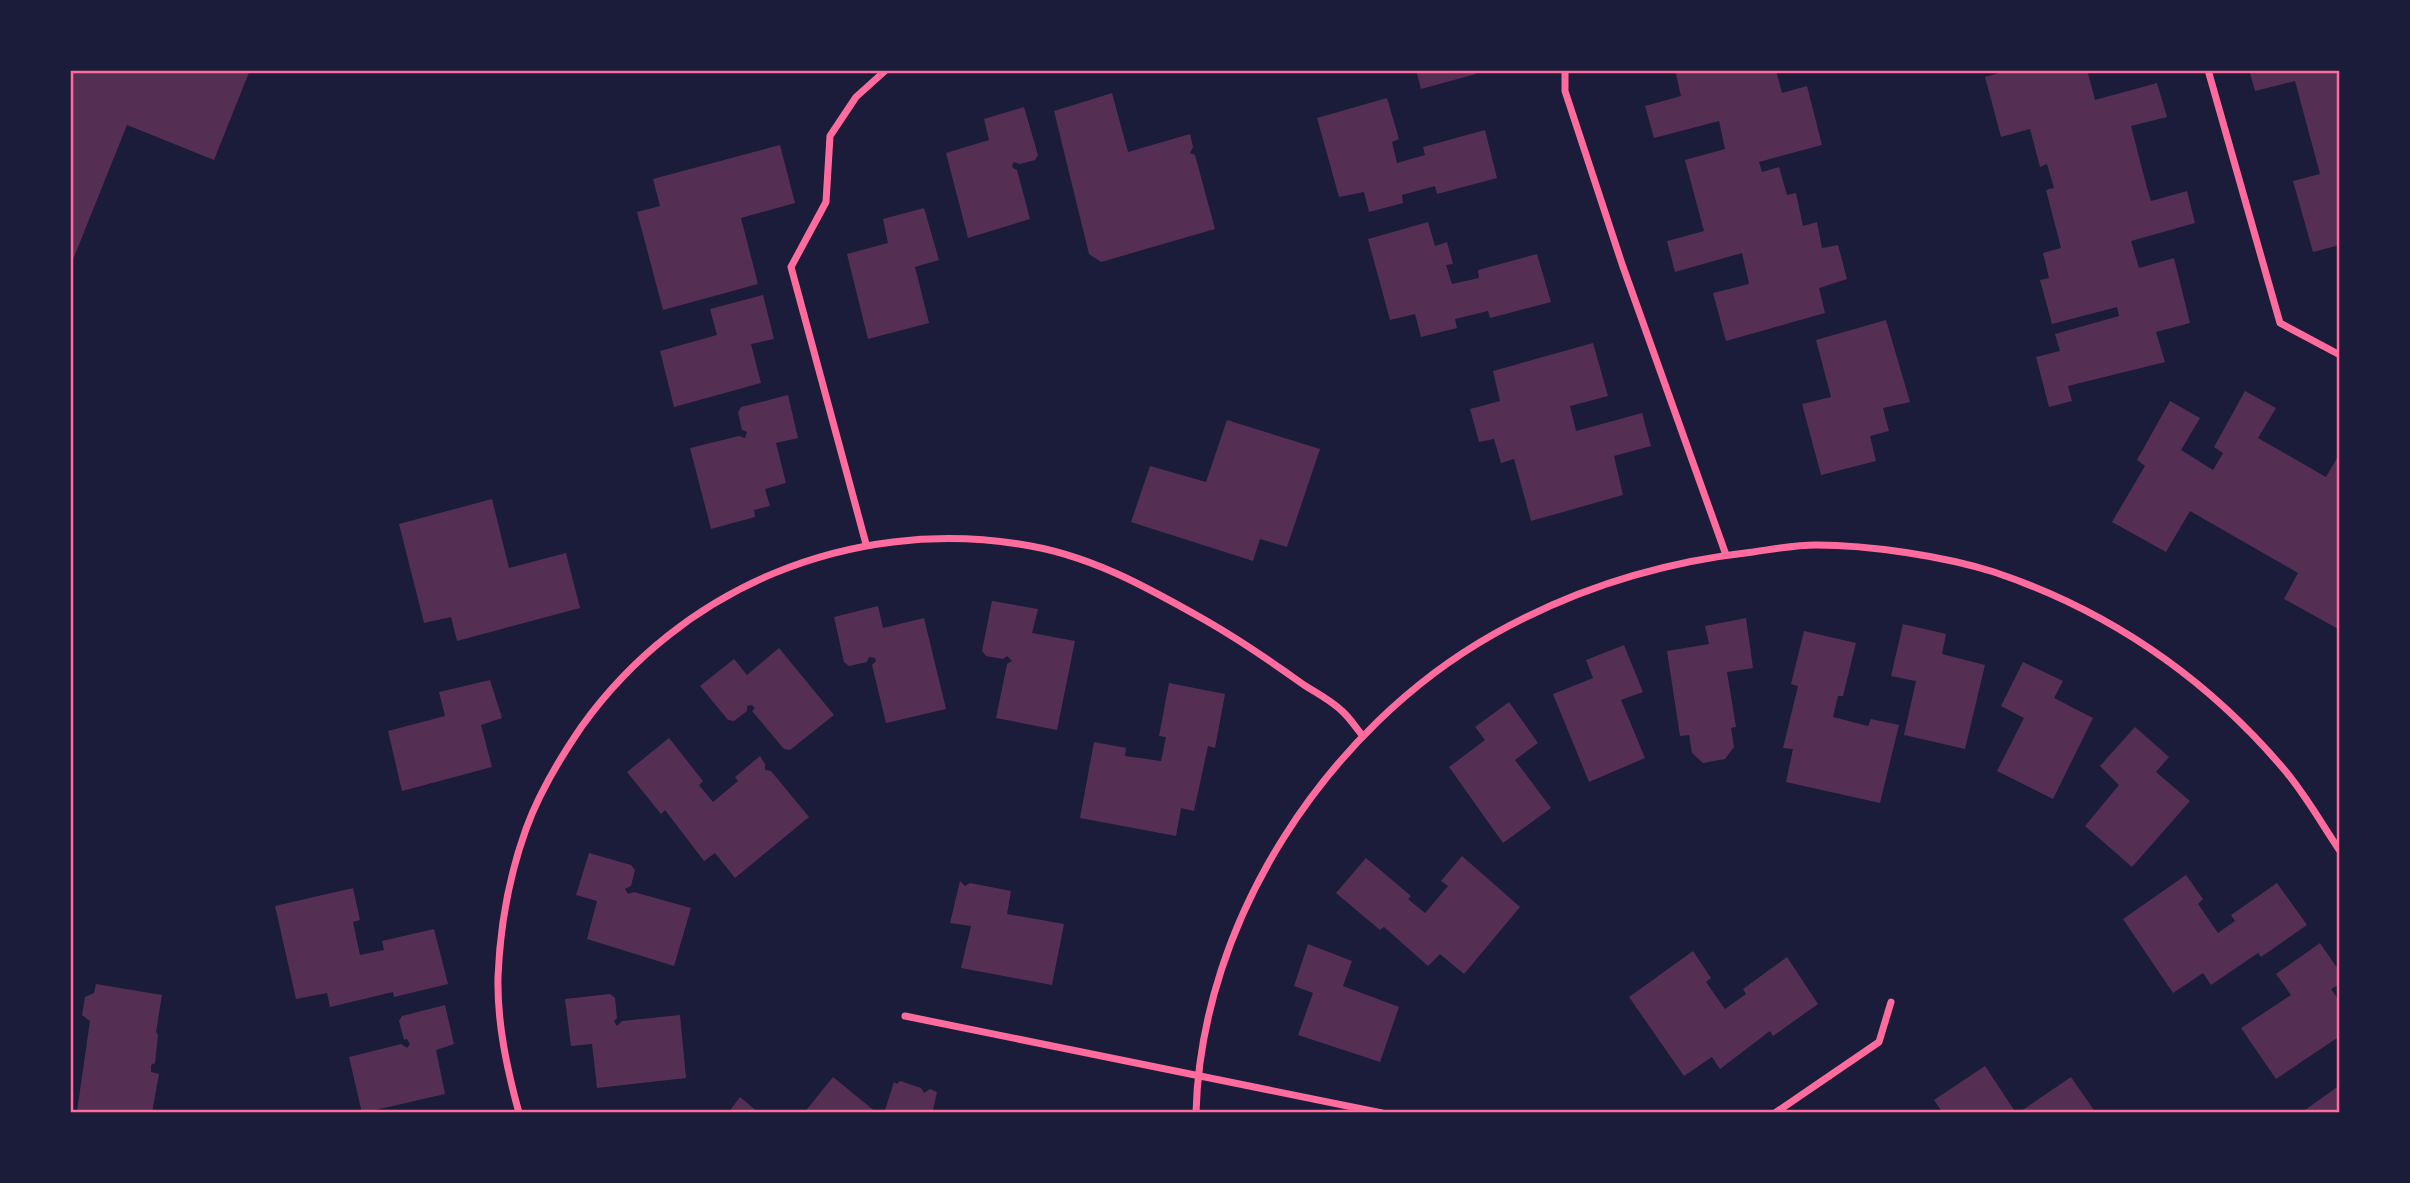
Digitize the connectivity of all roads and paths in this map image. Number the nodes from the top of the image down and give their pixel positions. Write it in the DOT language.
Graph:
graph roads {
  1 [pos="886,70"];
  2 [pos="1565,70"];
  3 [pos="2208,70"];
  4 [pos="2340,355"];
  5 [pos="866,544"];
  6 [pos="1726,555"];
  7 [pos="1363,736"];
  8 [pos="2337,841"];
  9 [pos="2340,851"];
  10 [pos="1891,1002"];
  11 [pos="905,1016"];
  12 [pos="1197,1074"];
  13 [pos="519,1113"];
  14 [pos="1196,1113"];
  15 [pos="1382,1113"];
  16 [pos="1775,1113"];
  1 -- 5 [label="street"];
  2 -- 6 [label="street"];
  3 -- 4 [label="street"];
  5 -- 7 [label="street"];
  5 -- 13 [label="street"];
  6 -- 7 [label="street"];
  6 -- 8 [label="street"];
  7 -- 12 [label="street"];
  8 -- 9 [label="street"];
  10 -- 16 [label="street"];
  11 -- 12 [label="street"];
  12 -- 14 [label="street"];
  12 -- 15 [label="street"];
}
